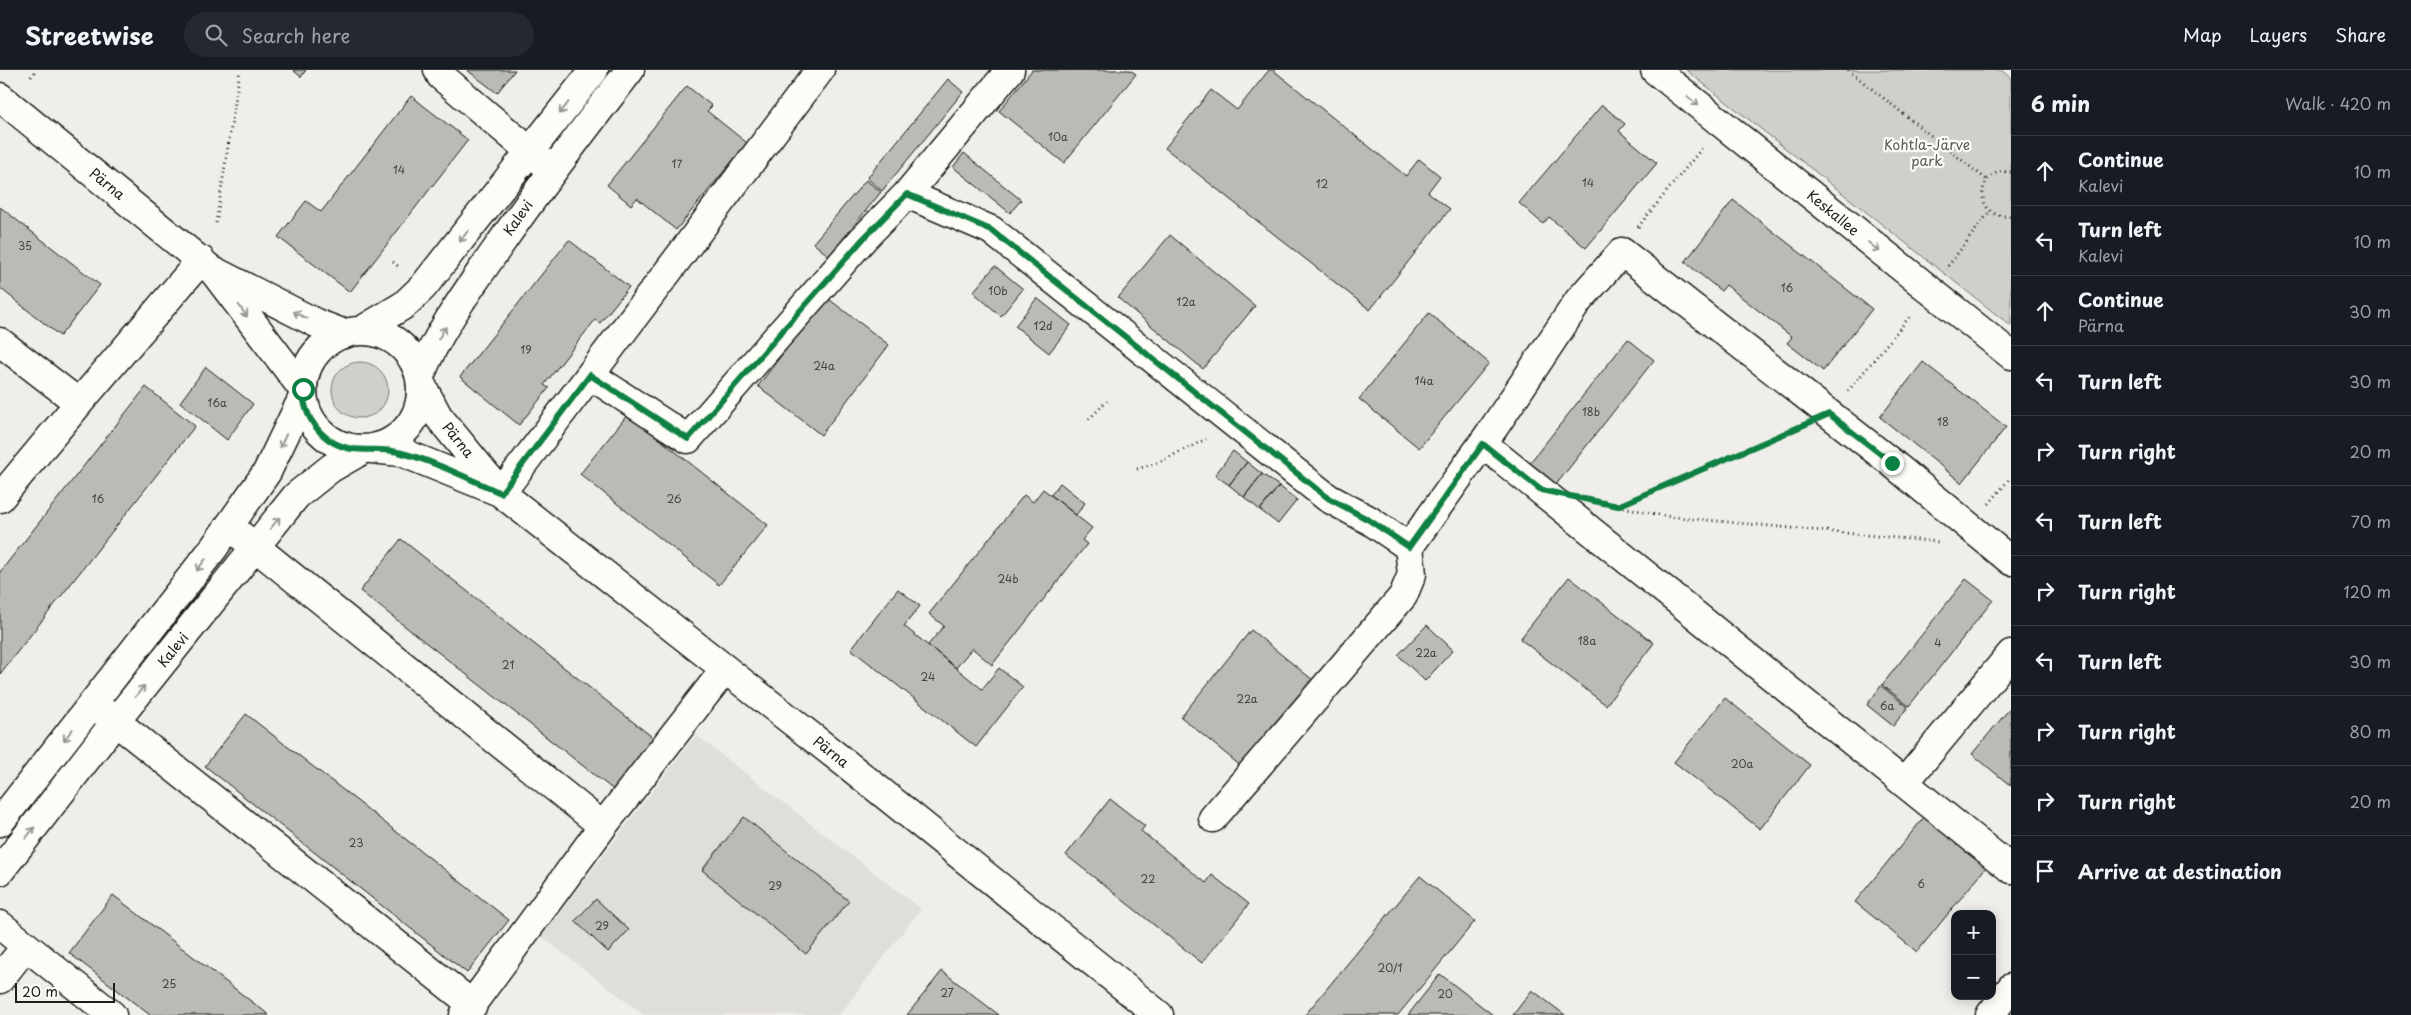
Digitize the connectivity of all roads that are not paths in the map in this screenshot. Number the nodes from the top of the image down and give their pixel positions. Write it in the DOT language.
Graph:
graph roads {
  1 [pos="438,70"];
  2 [pos="594,70"];
  3 [pos="630,70"];
  4 [pos="820,70"];
  5 [pos="1655,70"];
  6 [pos="996,76"];
  7 [pos="0,97"];
  8 [pos="529,152"];
  9 [pos="552,170"];
  10 [pos="907,194"];
  11 [pos="207,266"];
  12 [pos="353,332"];
  13 [pos="0,342"];
  14 [pos="2011,355"];
  15 [pos="590,375"];
  16 [pos="420,380"];
  17 [pos="303,393"];
  18 [pos="79,403"];
  19 [pos="1483,444"];
  20 [pos="368,449"];
  21 [pos="501,493"];
  22 [pos="0,498"];
  23 [pos="229,526"];
  24 [pos="1409,547"];
  25 [pos="255,548"];
  26 [pos="2011,561"];
  27 [pos="2011,654"];
  28 [pos="726,669"];
  29 [pos="94,703"];
  30 [pos="115,722"];
  31 [pos="1904,783"];
  32 [pos="1213,818"];
  33 [pos="0,822"];
  34 [pos="603,826"];
  35 [pos="2011,869"];
  36 [pos="0,871"];
  37 [pos="0,925"];
  38 [pos="26,946"];
  39 [pos="0,979"];
  40 [pos="2011,988"];
  41 [pos="468,1010"];
  42 [pos="112,1015"];
  43 [pos="1160,1015"];
  44 [pos="1990,1015"];
  1 -- 8 [label="street"];
  2 -- 8 [label="street, one-way"];
  3 -- 9 [label="street, Kalevi"];
  4 -- 15 [label="street"];
  5 -- 14 [label="street, Keskallee, one-way"];
  6 -- 10 [label="street"];
  7 -- 11 [label="street, Pärna"];
  8 -- 9 [label="street"];
  8 -- 12 [label="street, one-way"];
  16 -- 9 [label="street, Kalevi, one-way"];
  10 -- 15 [label="street"];
  10 -- 24 [label="street"];
  12 -- 11 [label="street, Pärna, one-way"];
  11 -- 17 [label="street, Pärna, one-way"];
  11 -- 18 [label="street"];
  12 -- 16 [label="street"];
  12 -- 17 [label="street"];
  13 -- 18 [label="street"];
  15 -- 21 [label="street"];
  16 -- 20 [label="street, Kalevi"];
  16 -- 21 [label="street, Pärna"];
  17 -- 20 [label="street"];
  17 -- 23 [label="street, one-way"];
  18 -- 22 [label="street"];
  19 -- 24 [label="street"];
  19 -- 26 [label="street"];
  19 -- 31 [label="street"];
  20 -- 21 [label="street, Pärna"];
  25 -- 20 [label="street, Kalevi, one-way"];
  21 -- 28 [label="street, Pärna"];
  23 -- 25 [label="street"];
  23 -- 29 [label="street, one-way"];
  24 -- 32 [label="street"];
  30 -- 25 [label="street, Kalevi, one-way"];
  25 -- 34 [label="street"];
  27 -- 31 [label="street"];
  28 -- 34 [label="street"];
  28 -- 43 [label="street, Pärna"];
  29 -- 30 [label="street"];
  29 -- 33 [label="street, one-way"];
  36 -- 30 [label="street, Kalevi, one-way"];
  30 -- 41 [label="street"];
  31 -- 35 [label="street"];
  34 -- 41 [label="street"];
  37 -- 38 [label="street"];
  38 -- 39 [label="street"];
  38 -- 42 [label="street"];
  40 -- 44 [label="street"];
}
